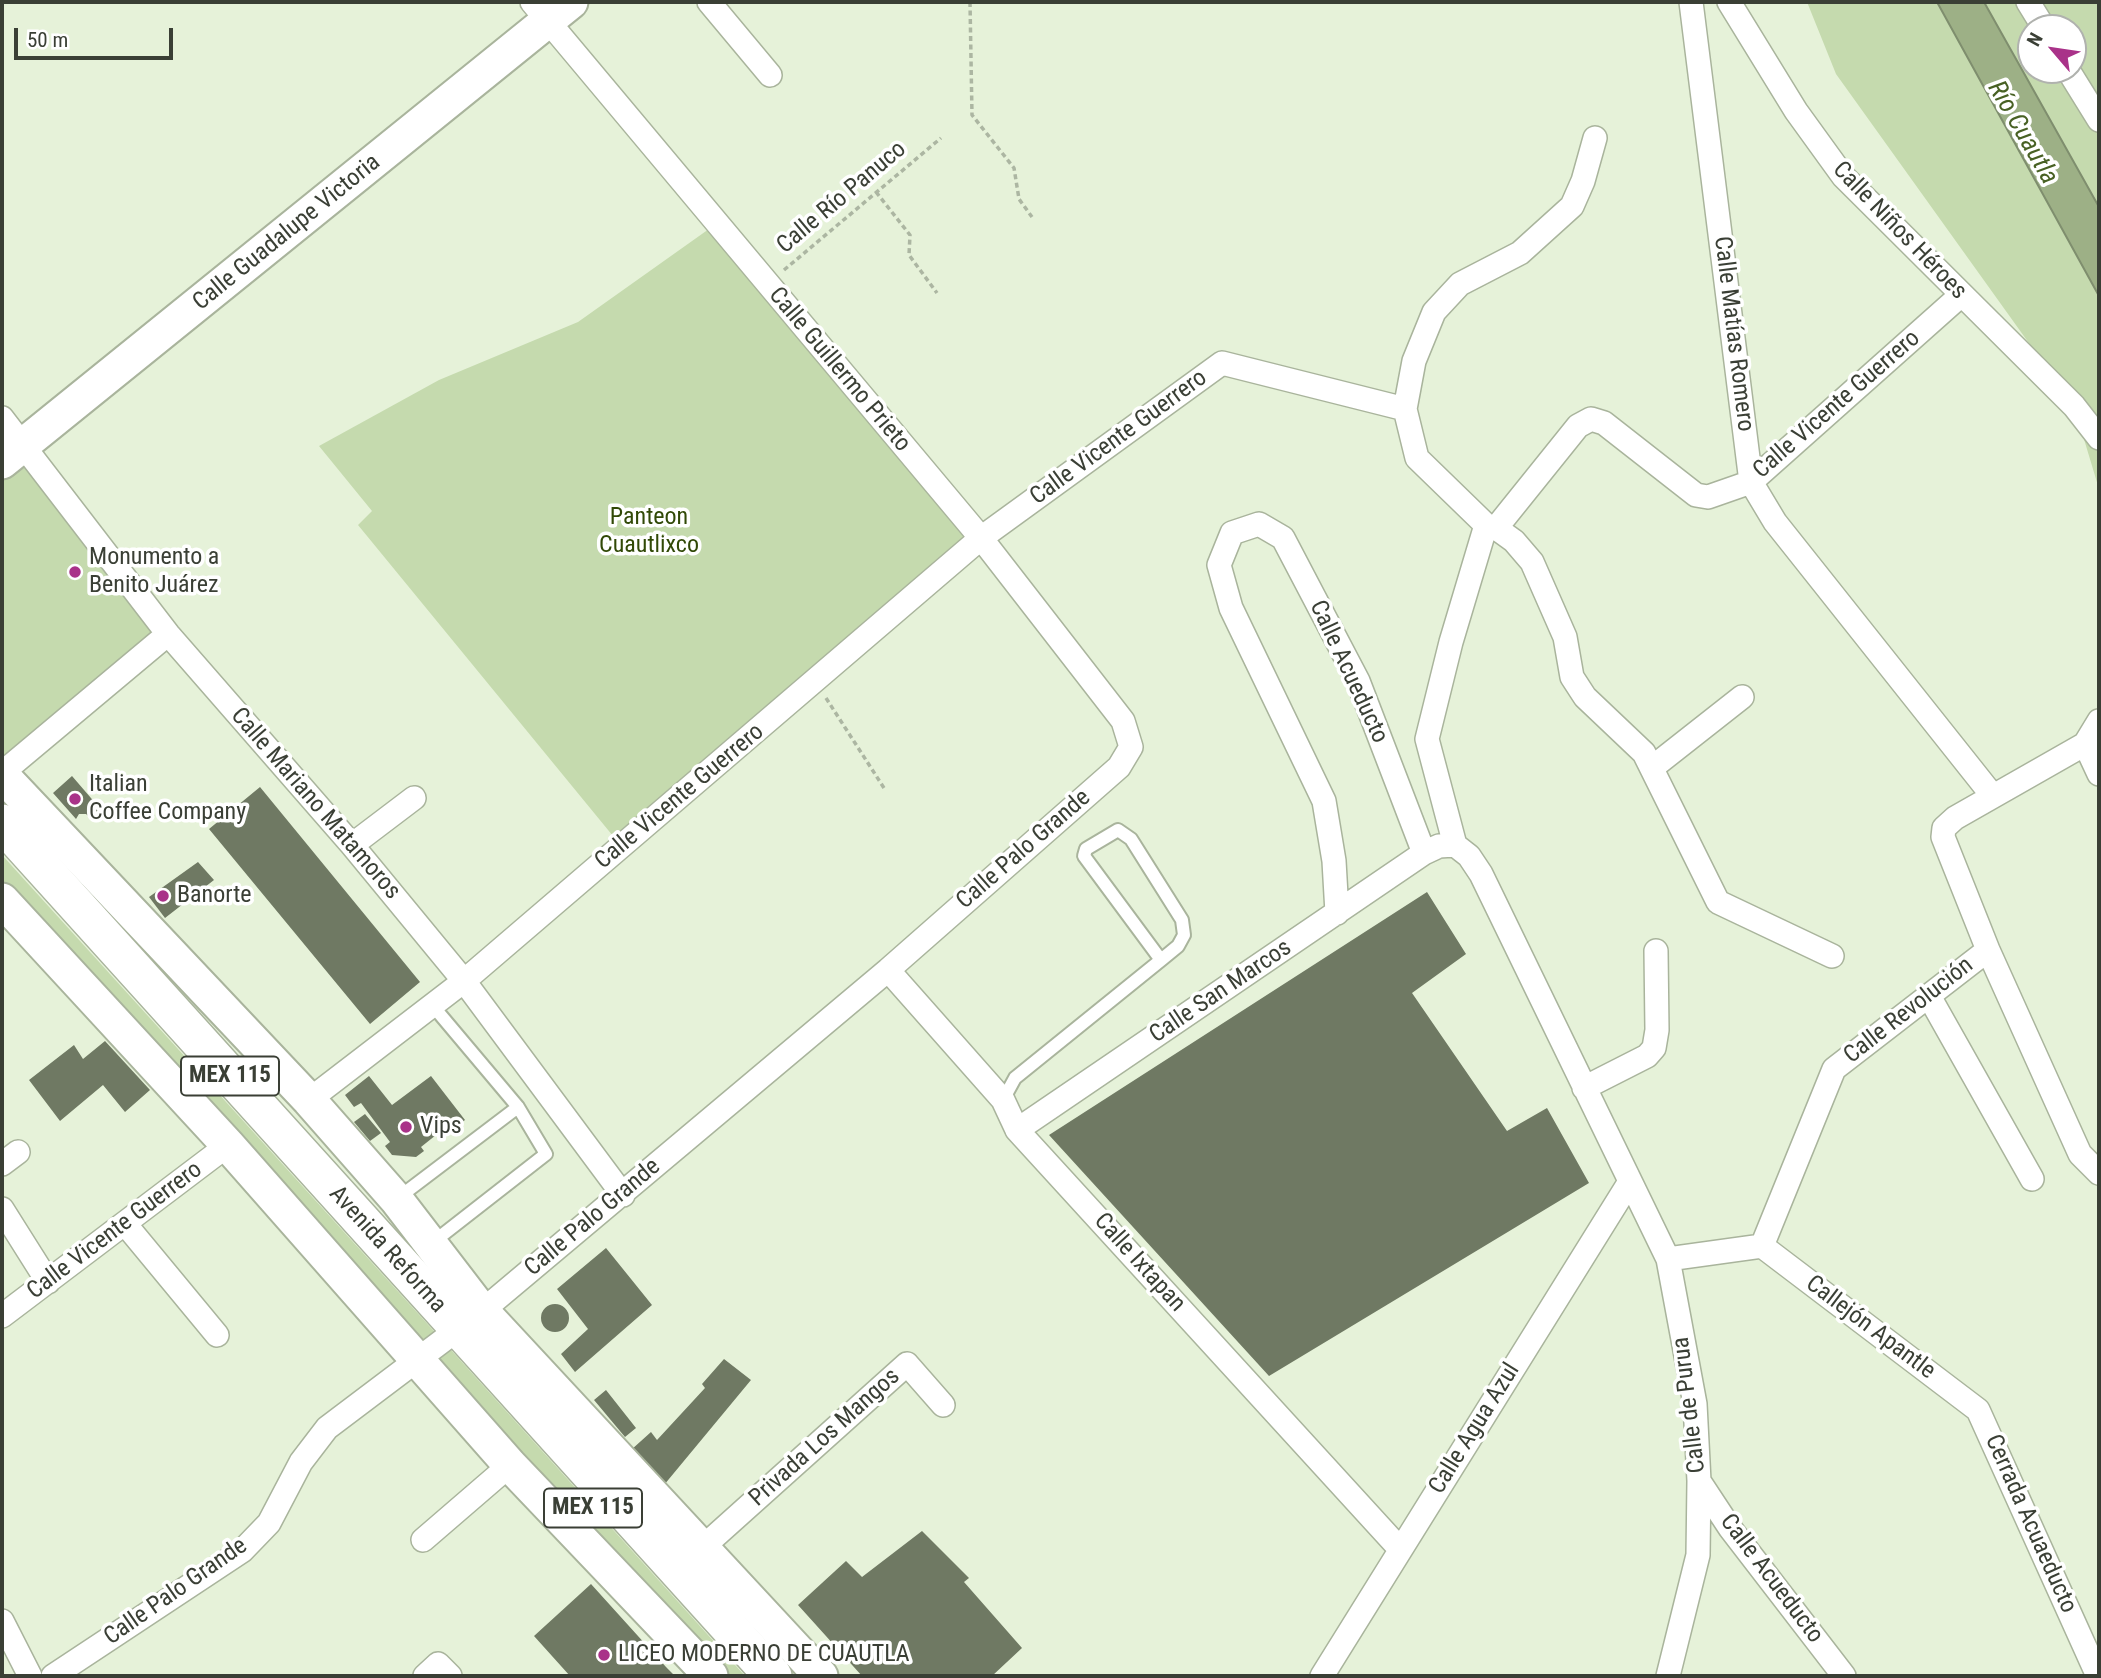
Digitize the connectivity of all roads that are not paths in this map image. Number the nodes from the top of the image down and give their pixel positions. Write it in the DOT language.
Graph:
graph roads {
  1 [pos="709,2"];
  2 [pos="1691,2"];
  3 [pos="1729,2"];
  4 [pos="551,9"];
  5 [pos="770,75"];
  6 [pos="2077,84"];
  7 [pos="2099,120"];
  8 [pos="1595,138"];
  9 [pos="1960,296"];
  10 [pos="1405,409"];
  11 [pos="2,418"];
  12 [pos="2099,438"];
  13 [pos="12,454"];
  14 [pos="1751,482"];
  15 [pos="1491,527"];
  16 [pos="981,538"];
  17 [pos="168,634"];
  18 [pos="1742,697"];
  19 [pos="2099,721"];
  20 [pos="2085,744"];
  21 [pos="1131,747"];
  22 [pos="1653,767"];
  23 [pos="2,774"];
  24 [pos="2099,774"];
  25 [pos="1992,795"];
  26 [pos="414,798"];
  27 [pos="2,823"];
  28 [pos="352,845"];
  29 [pos="1455,845"];
  30 [pos="1424,853"];
  31 [pos="2,855"];
  32 [pos="2,900"];
  33 [pos="1337,914"];
  34 [pos="1988,950"];
  35 [pos="1656,951"];
  36 [pos="1832,956"];
  37 [pos="1161,960"];
  38 [pos="888,970"];
  39 [pos="464,981"];
  40 [pos="1930,998"];
  41 [pos="433,1006"];
  42 [pos="1584,1088"];
  43 [pos="309,1100"];
  44 [pos="1003,1100"];
  45 [pos="518,1107"];
  46 [pos="1017,1130"];
  47 [pos="228,1145"];
  48 [pos="2099,1173"];
  49 [pos="2032,1179"];
  50 [pos="1629,1183"];
  51 [pos="623,1195"];
  52 [pos="396,1199"];
  53 [pos="2,1209"];
  54 [pos="126,1225"];
  55 [pos="429,1245"];
  56 [pos="1762,1246"];
  57 [pos="1668,1259"];
  58 [pos="48,1282"];
  59 [pos="2,1316"];
  60 [pos="449,1334"];
  61 [pos="217,1335"];
  62 [pos="943,1405"];
  63 [pos="1979,1410"];
  64 [pos="510,1465"];
  65 [pos="1699,1482"];
  66 [pos="424,1540"];
  67 [pos="703,1547"];
  68 [pos="1400,1549"];
  69 [pos="2,1622"];
  70 [pos="30,1676"];
  71 [pos="53,1676"];
  72 [pos="711,1676"];
  73 [pos="745,1676"];
  74 [pos="773,1676"];
  75 [pos="821,1676"];
  76 [pos="1322,1676"];
  77 [pos="1668,1676"];
  78 [pos="1844,1676"];
  79 [pos="2098,1676"];
  1 -- 5 [label="street"];
  2 -- 14 [label="street, Calle Matías Romero"];
  3 -- 9 [label="street, Calle Niños Héroes"];
  4 -- 13 [label="street, Calle Guadalupe Victoria"];
  4 -- 16 [label="street, Calle Guillermo Prieto"];
  6 -- 7 [label="street"];
  8 -- 10 [label="street"];
  9 -- 12 [label="street, Calle Niños Héroes"];
  9 -- 14 [label="street, Calle Vicente Guerrero"];
  10 -- 15 [label="street"];
  10 -- 16 [label="street, Calle Vicente Guerrero"];
  11 -- 13 [label="street, Calle Mariano Matamoros"];
  13 -- 17 [label="street, Calle Mariano Matamoros"];
  14 -- 15 [label="street, Calle Vicente Guerrero"];
  14 -- 25 [label="street, Calle Matías Romero"];
  15 -- 22 [label="street"];
  15 -- 29 [label="street"];
  16 -- 21 [label="street, Calle Guillermo Prieto"];
  16 -- 39 [label="street, Calle Vicente Guerrero"];
  17 -- 23 [label="street"];
  17 -- 28 [label="street, Calle Mariano Matamoros"];
  18 -- 22 [label="street"];
  19 -- 20 [label="street, Calle Revolución"];
  20 -- 24 [label="street"];
  20 -- 25 [label="street, Calle Revolución"];
  21 -- 38 [label="street, Calle Palo Grande"];
  22 -- 36 [label="street"];
  23 -- 43 [label="street"];
  25 -- 34 [label="street, Calle Revolución"];
  26 -- 28 [label="street"];
  27 -- 60 [label="main road, Avenida Reforma / MEX 115"];
  28 -- 39 [label="street, Calle Mariano Matamoros"];
  29 -- 30 [label="street"];
  29 -- 42 [label="street"];
  30 -- 33 [label="street, Calle San Marcos"];
  30 -- 33 [label="street, Calle Acueducto"];
  31 -- 60 [label="main road, Avenida Reforma / MEX 115"];
  32 -- 47 [label="street"];
  33 -- 46 [label="street, Calle San Marcos"];
  34 -- 40 [label="street, Calle Revolución"];
  34 -- 48 [label="street"];
  35 -- 42 [label="street"];
  37 -- 37 [label="lane"];
  37 -- 44 [label="lane"];
  38 -- 44 [label="street, Calle Ixtapan"];
  38 -- 51 [label="street, Calle Palo Grande"];
  39 -- 41 [label="street, Calle Vicente Guerrero"];
  39 -- 51 [label="street, Calle Mariano Matamoros"];
  40 -- 49 [label="street"];
  40 -- 56 [label="street, Calle Revolución"];
  41 -- 43 [label="street, Calle Vicente Guerrero"];
  41 -- 45 [label="lane"];
  42 -- 50 [label="street"];
  43 -- 52 [label="street"];
  44 -- 46 [label="street, Calle Ixtapan"];
  45 -- 52 [label="lane"];
  45 -- 55 [label="lane"];
  46 -- 68 [label="street, Calle Ixtapan"];
  47 -- 54 [label="street, Calle Vicente Guerrero"];
  47 -- 60 [label="street"];
  50 -- 57 [label="street, Calle de Purua"];
  50 -- 68 [label="street, Calle Agua Azul"];
  51 -- 60 [label="street, Calle Palo Grande"];
  52 -- 55 [label="street"];
  53 -- 58 [label="street"];
  54 -- 58 [label="street, Calle Vicente Guerrero"];
  54 -- 61 [label="street"];
  55 -- 60 [label="street"];
  56 -- 57 [label="street"];
  56 -- 63 [label="street, Callejón Apantle"];
  57 -- 65 [label="street, Calle de Purua"];
  58 -- 59 [label="street, Calle Vicente Guerrero"];
  60 -- 64 [label="street"];
  60 -- 67 [label="street"];
  60 -- 71 [label="street, Calle Palo Grande"];
  60 -- 73 [label="main road, Avenida Reforma / MEX 115"];
  60 -- 74 [label="main road, Avenida Reforma / MEX 115"];
  62 -- 67 [label="street, Privada Los Mangos"];
  63 -- 79 [label="street, Cerrada Acuaeducto"];
  64 -- 66 [label="street"];
  64 -- 72 [label="street"];
  65 -- 77 [label="street, Calle de Purua"];
  65 -- 78 [label="street, Calle Acueducto"];
  67 -- 75 [label="street"];
  68 -- 76 [label="street, Calle Agua Azul"];
  69 -- 70 [label="street"];
}
